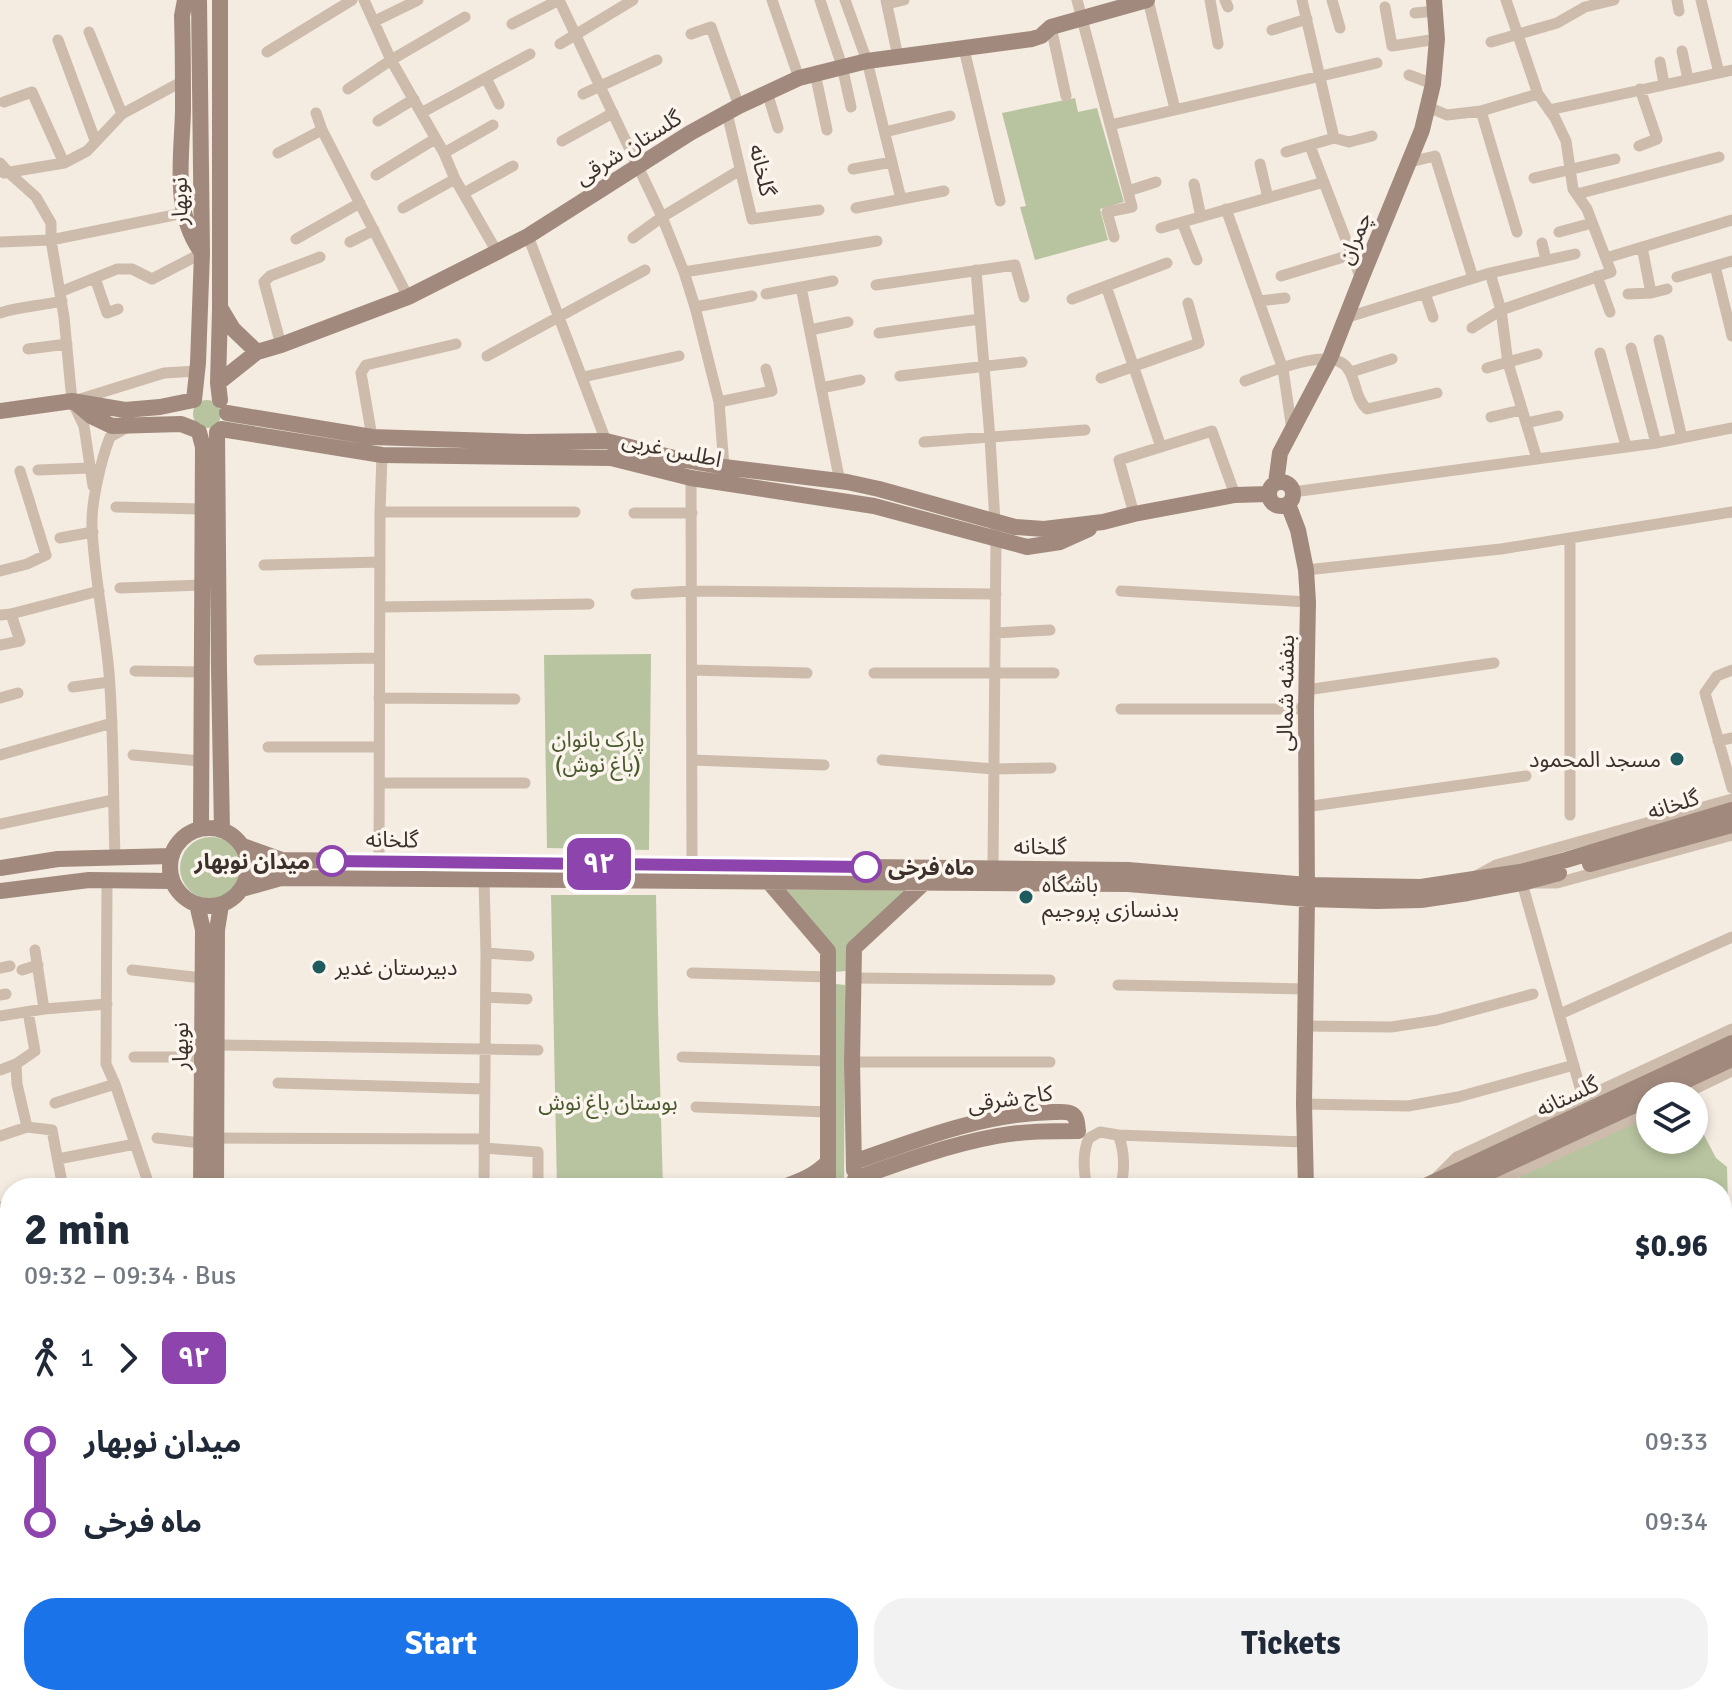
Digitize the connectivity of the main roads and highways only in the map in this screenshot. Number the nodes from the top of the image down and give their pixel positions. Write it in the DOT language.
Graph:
graph roads {
  1 [pos="185,0"];
  2 [pos="199,0"];
  3 [pos="220,0"];
  4 [pos="229,0"];
  5 [pos="1148,0"];
  6 [pos="1435,6"];
  7 [pos="200,33"];
  8 [pos="220,36"];
  9 [pos="202,253"];
  10 [pos="220,310"];
  11 [pos="257,352"];
  12 [pos="194,400"];
  13 [pos="72,401"];
  14 [pos="0,411"];
  15 [pos="221,411"];
  16 [pos="196,431"];
  17 [pos="252,434"];
  18 [pos="218,466"];
  19 [pos="1273,488"];
  20 [pos="995,530"];
  21 [pos="1732,810"];
  22 [pos="1732,825"];
  23 [pos="201,828"];
  24 [pos="222,830"];
  25 [pos="243,846"];
  26 [pos="171,856"];
  27 [pos="0,868"];
  28 [pos="172,881"];
  29 [pos="769,882"];
  30 [pos="924,883"];
  31 [pos="242,889"];
  32 [pos="0,891"];
  33 [pos="1307,892"];
  34 [pos="197,904"];
  35 [pos="221,905"];
  36 [pos="829,977"];
  37 [pos="853,978"];
  38 [pos="1732,1043"];
  39 [pos="1732,1059"];
  40 [pos="1684,1082"];
  41 [pos="1636,1104"];
  42 [pos="209,1140"];
  43 [pos="828,1162"];
  44 [pos="854,1176"];
  45 [pos="203,1178"];
  46 [pos="215,1178"];
  47 [pos="812,1178"];
  48 [pos="828,1178"];
  49 [pos="1306,1178"];
  50 [pos="1443,1178"];
  51 [pos="1477,1178"];
  1 -- 9 [label="main road"];
  2 -- 7 [label="main road, نوبهار"];
  3 -- 8 [label="main road, نوبهار"];
  4 -- 10 [label="main road"];
  5 -- 11 [label="main road, گلستان شرقی"];
  6 -- 19 [label="main road, چمران"];
  7 -- 8 [label="main road"];
  7 -- 9 [label="main road, نوبهار"];
  8 -- 10 [label="main road, نوبهار"];
  9 -- 12 [label="main road, نوبهار"];
  10 -- 11 [label="main road"];
  10 -- 15 [label="main road, نوبهار"];
  11 -- 15 [label="main road, گلستان شرقی"];
  12 -- 13 [label="main road"];
  12 -- 15 [label="main road"];
  12 -- 16 [label="main road"];
  13 -- 14 [label="main road"];
  13 -- 16 [label="main road"];
  15 -- 16 [label="main road"];
  15 -- 17 [label="main road, اطلس غربی"];
  15 -- 18 [label="main road, نوبهار"];
  15 -- 20 [label="main road, اطلس غربی"];
  16 -- 23 [label="main road"];
  17 -- 18 [label="main road"];
  17 -- 20 [label="main road, اطلس غربی"];
  18 -- 24 [label="main road, نوبهار"];
  19 -- 20 [label="main road, اطلس غربی"];
  19 -- 33 [label="main road, بنفشه شمالی"];
  21 -- 33 [label="main road, گلخانه"];
  22 -- 33 [label="main road, گلخانه"];
  23 -- 24 [label="main road"];
  23 -- 26 [label="main road"];
  24 -- 25 [label="main road"];
  25 -- 31 [label="main road"];
  25 -- 33 [label="main road, گلخانه"];
  26 -- 27 [label="main road"];
  26 -- 28 [label="main road"];
  28 -- 32 [label="main road"];
  28 -- 34 [label="main road"];
  29 -- 30 [label="main road, گلخانه"];
  29 -- 31 [label="main road, گلخانه"];
  29 -- 36 [label="main road"];
  30 -- 33 [label="main road, گلخانه"];
  30 -- 37 [label="main road"];
  31 -- 35 [label="main road"];
  33 -- 49 [label="main road, بنفشه شمالی"];
  34 -- 35 [label="main road"];
  34 -- 42 [label="main road, نوبهار"];
  35 -- 42 [label="main road, نوبهار"];
  36 -- 37 [label="main road"];
  36 -- 43 [label="main road"];
  37 -- 44 [label="main road"];
  38 -- 50 [label="main road, گلستانه"];
  39 -- 40 [label="main road, گلستانه"];
  41 -- 51 [label="main road, گلستانه"];
  42 -- 45 [label="main road, نوبهار"];
  42 -- 46 [label="main road, نوبهار"];
  43 -- 47 [label="main road"];
  43 -- 48 [label="main road"];
  44 -- 44 [label="main road, کاج شرقی"];
}
